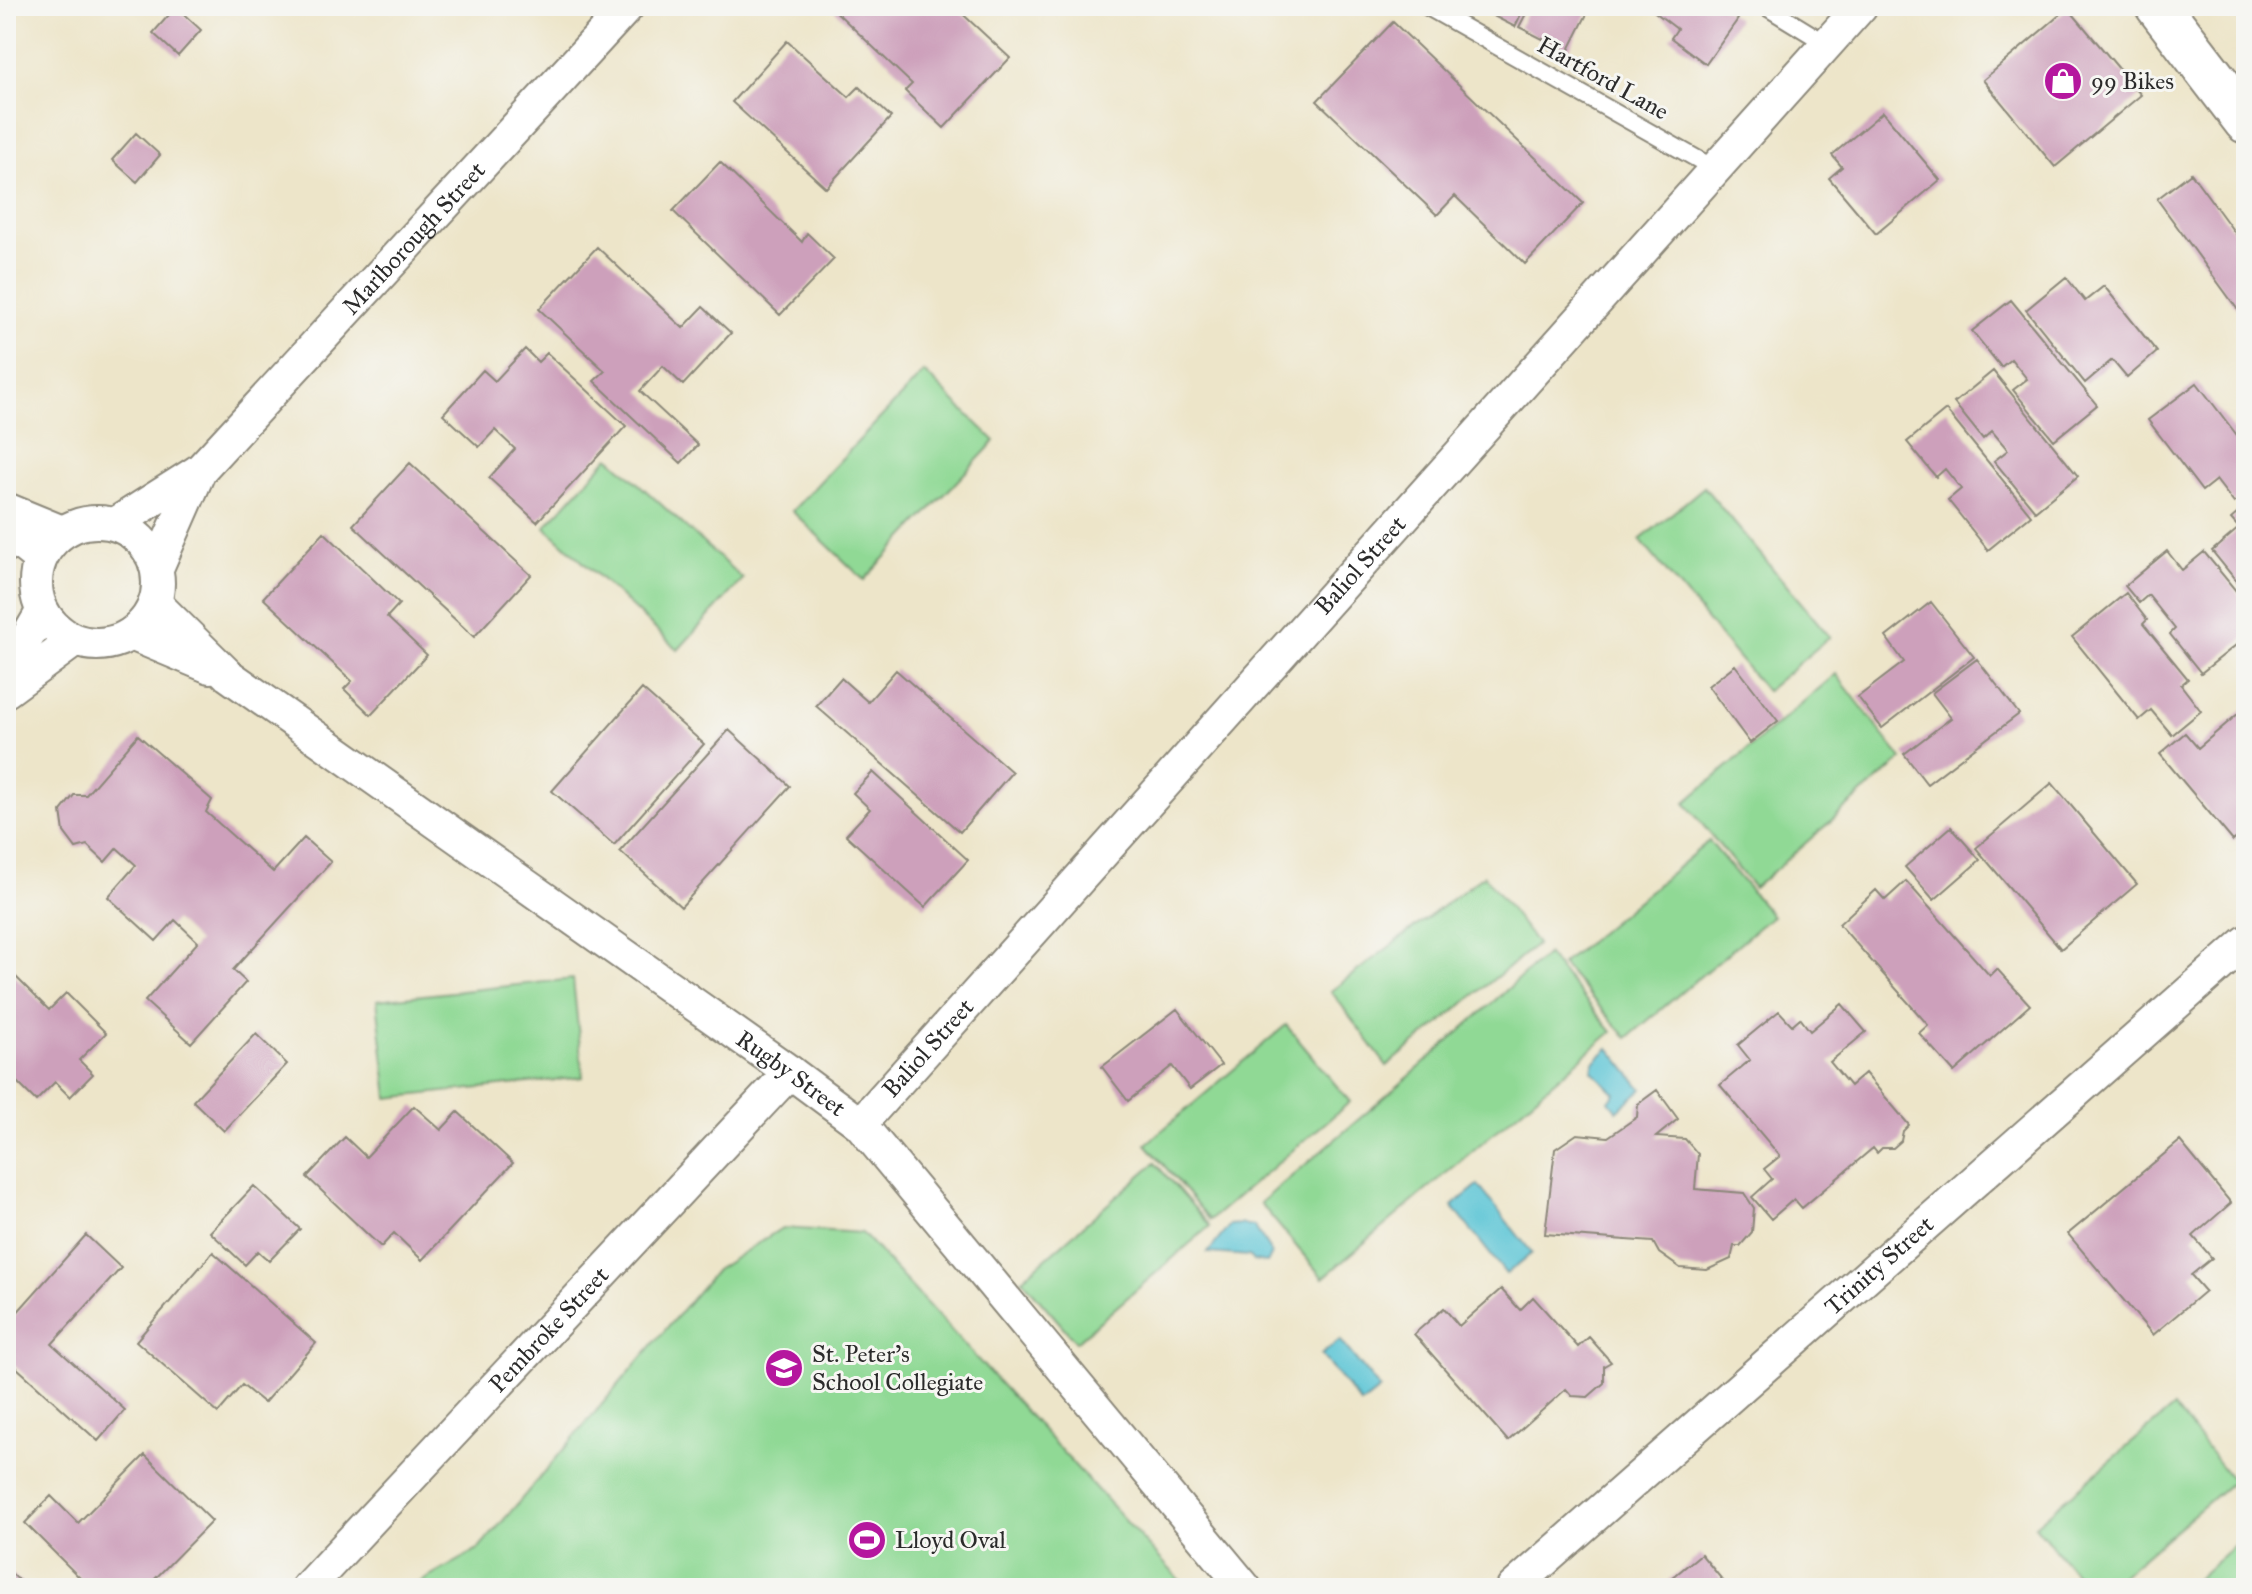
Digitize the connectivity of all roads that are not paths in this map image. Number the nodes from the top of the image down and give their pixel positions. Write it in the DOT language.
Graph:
graph roads {
  1 [pos="628,6"];
  2 [pos="1426,6"];
  3 [pos="1765,6"];
  4 [pos="1861,6"];
  5 [pos="2158,6"];
  6 [pos="1827,44"];
  7 [pos="2246,121"];
  8 [pos="1715,169"];
  9 [pos="200,470"];
  10 [pos="6,509"];
  11 [pos="115,524"];
  12 [pos="6,532"];
  13 [pos="62,532"];
  14 [pos="40,559"];
  15 [pos="157,568"];
  16 [pos="155,603"];
  17 [pos="42,612"];
  18 [pos="131,634"];
  19 [pos="74,641"];
  20 [pos="6,674"];
  21 [pos="228,675"];
  22 [pos="6,691"];
  23 [pos="2246,942"];
  24 [pos="790,1072"];
  25 [pos="860,1124"];
  26 [pos="307,1588"];
  27 [pos="1245,1588"];
  28 [pos="1513,1588"];
  1 -- 9 [label="street, Marlborough Street"];
  2 -- 8 [label="lane, Hartford Lane"];
  3 -- 6 [label="lane"];
  4 -- 6 [label="street, Baliol Street"];
  5 -- 7 [label="main road"];
  6 -- 8 [label="street, Baliol Street"];
  8 -- 25 [label="street, Baliol Street"];
  9 -- 11 [label="street, Marlborough Street"];
  9 -- 15 [label="street, Marlborough Street"];
  10 -- 13 [label="street"];
  11 -- 13 [label="street"];
  11 -- 15 [label="street"];
  12 -- 14 [label="street"];
  13 -- 14 [label="street"];
  14 -- 17 [label="street"];
  15 -- 16 [label="street"];
  16 -- 18 [label="street"];
  16 -- 21 [label="street, Rugby Street"];
  17 -- 19 [label="street"];
  17 -- 20 [label="street"];
  18 -- 19 [label="street"];
  18 -- 21 [label="street, Rugby Street"];
  19 -- 22 [label="street"];
  21 -- 24 [label="street, Rugby Street"];
  23 -- 28 [label="street, Trinity Street"];
  24 -- 25 [label="street, Rugby Street"];
  24 -- 26 [label="street, Pembroke Street"];
  25 -- 27 [label="street, Rugby Street"];
}
